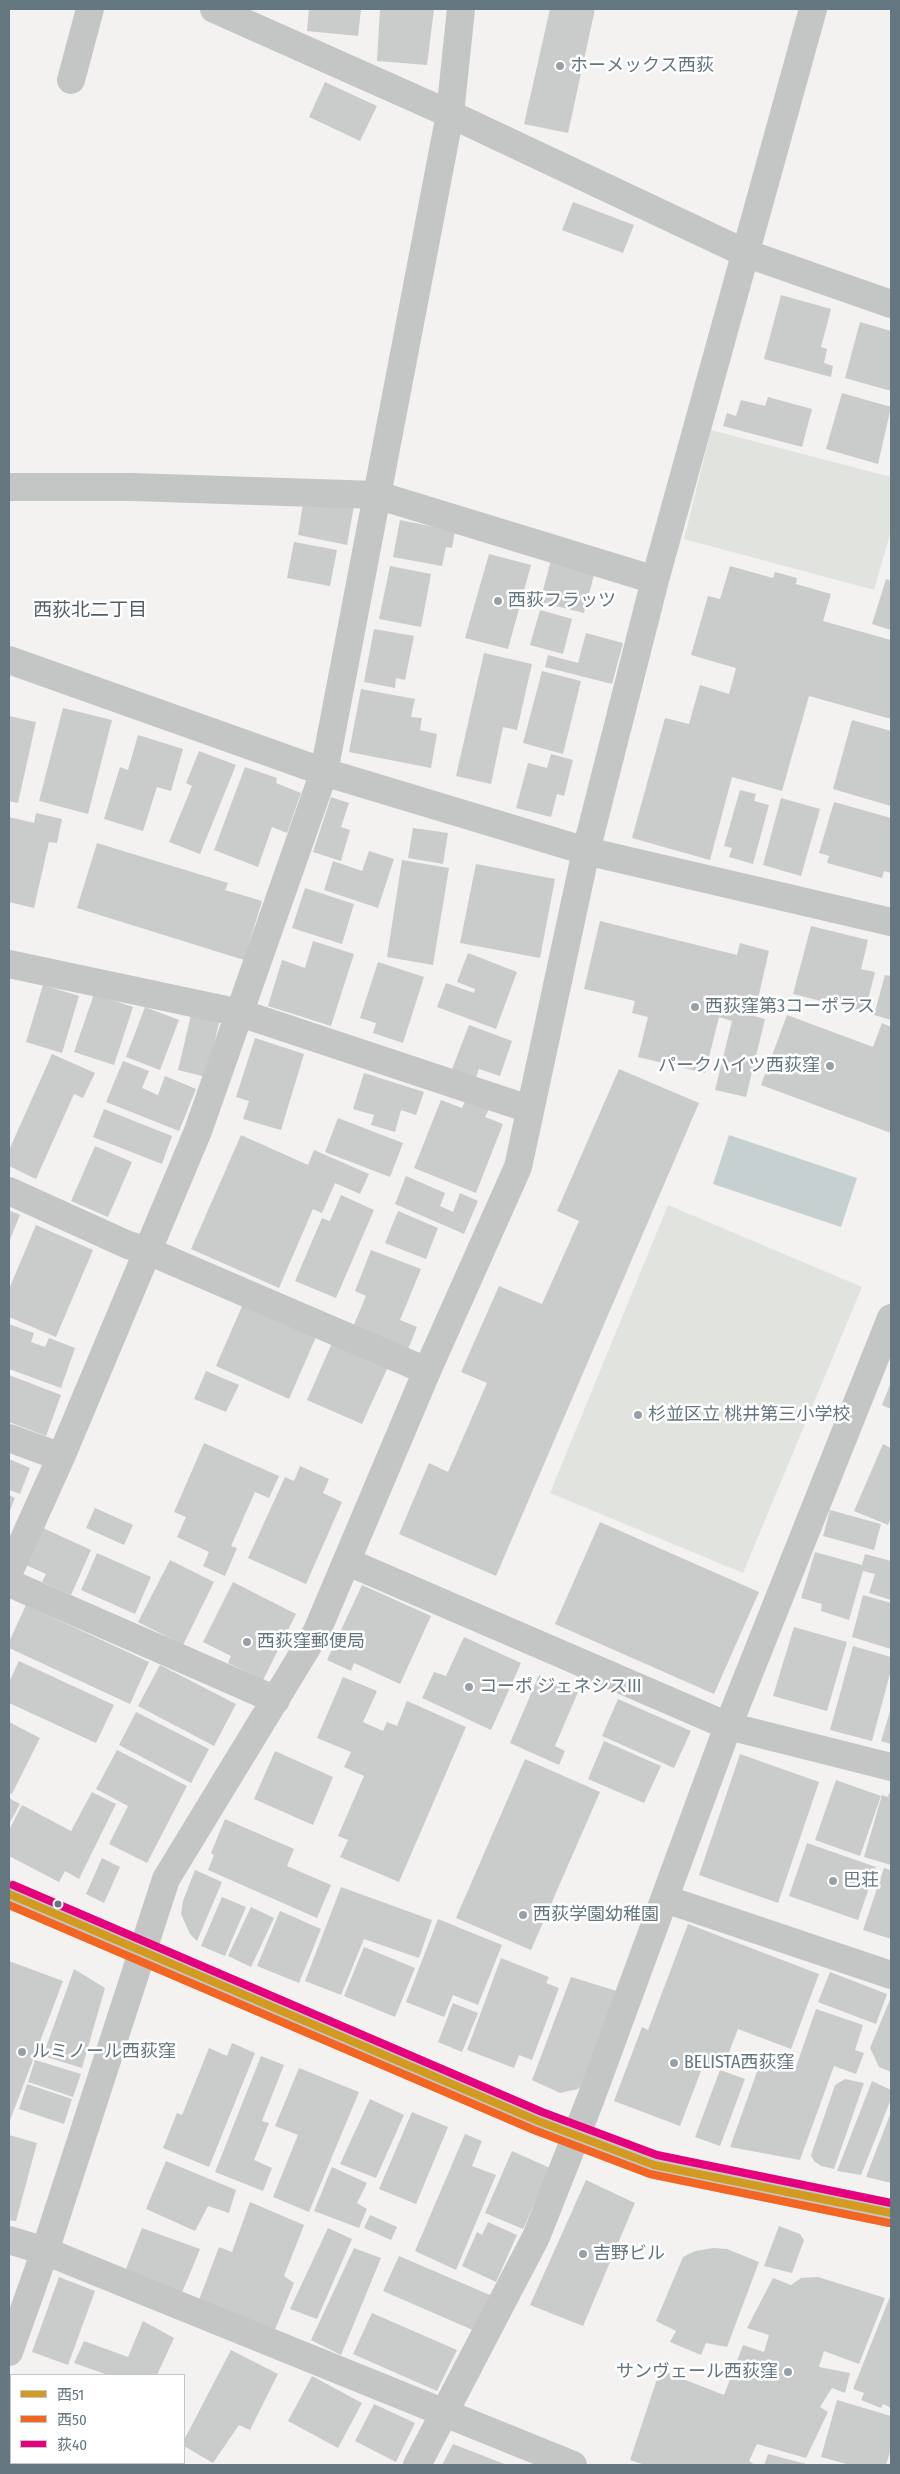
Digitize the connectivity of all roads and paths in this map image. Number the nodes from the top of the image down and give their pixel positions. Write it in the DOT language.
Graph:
graph roads {
  1 [pos="90,9"];
  2 [pos="214,9"];
  3 [pos="460,9"];
  4 [pos="813,9"];
  5 [pos="71,80"];
  6 [pos="450,114"];
  7 [pos="745,253"];
  8 [pos="891,304"];
  9 [pos="9,487"];
  10 [pos="377,495"];
  11 [pos="655,580"];
  12 [pos="9,660"];
  13 [pos="324,772"];
  14 [pos="586,851"];
  15 [pos="891,922"];
  16 [pos="9,964"];
  17 [pos="240,1013"];
  18 [pos="529,1109"];
  19 [pos="9,1191"];
  20 [pos="148,1251"];
  21 [pos="891,1318"];
  22 [pos="427,1371"];
  23 [pos="9,1438"];
  24 [pos="61,1457"];
  25 [pos="348,1562"];
  26 [pos="9,1572"];
  27 [pos="9,1583"];
  28 [pos="276,1700"];
  29 [pos="728,1726"];
  30 [pos="891,1767"];
  31 [pos="9,1894"];
  32 [pos="664,1899"];
  33 [pos="142,1951"];
  34 [pos="891,1975"];
  35 [pos="576,2137"];
  36 [pos="891,2213"];
  37 [pos="9,2240"];
  38 [pos="45,2251"];
  39 [pos="9,2352"];
  40 [pos="444,2413"];
  41 [pos="417,2465"];
  42 [pos="573,2465"];
  1 -- 5 [label="street"];
  2 -- 6 [label="street"];
  3 -- 6 [label="street"];
  4 -- 7 [label="street"];
  6 -- 7 [label="street"];
  6 -- 10 [label="street"];
  7 -- 8 [label="street"];
  7 -- 11 [label="street"];
  9 -- 10 [label="street"];
  10 -- 11 [label="street"];
  10 -- 13 [label="street"];
  11 -- 14 [label="street"];
  12 -- 13 [label="street"];
  13 -- 14 [label="street"];
  13 -- 17 [label="street"];
  14 -- 15 [label="street"];
  14 -- 18 [label="street"];
  16 -- 17 [label="street"];
  17 -- 18 [label="street"];
  17 -- 20 [label="street"];
  18 -- 22 [label="street"];
  19 -- 20 [label="street"];
  20 -- 22 [label="street"];
  20 -- 24 [label="street"];
  21 -- 29 [label="street"];
  22 -- 25 [label="street"];
  23 -- 24 [label="street"];
  24 -- 26 [label="street"];
  25 -- 28 [label="street"];
  25 -- 29 [label="street"];
  27 -- 28 [label="street"];
  28 -- 33 [label="street"];
  29 -- 30 [label="street"];
  29 -- 32 [label="street"];
  31 -- 33 [label="street"];
  32 -- 34 [label="street"];
  32 -- 35 [label="street"];
  33 -- 35 [label="street"];
  33 -- 38 [label="street"];
  35 -- 36 [label="street"];
  35 -- 40 [label="street"];
  37 -- 38 [label="street"];
  38 -- 39 [label="street"];
  38 -- 40 [label="street"];
  40 -- 41 [label="street"];
  40 -- 42 [label="street"];
}
